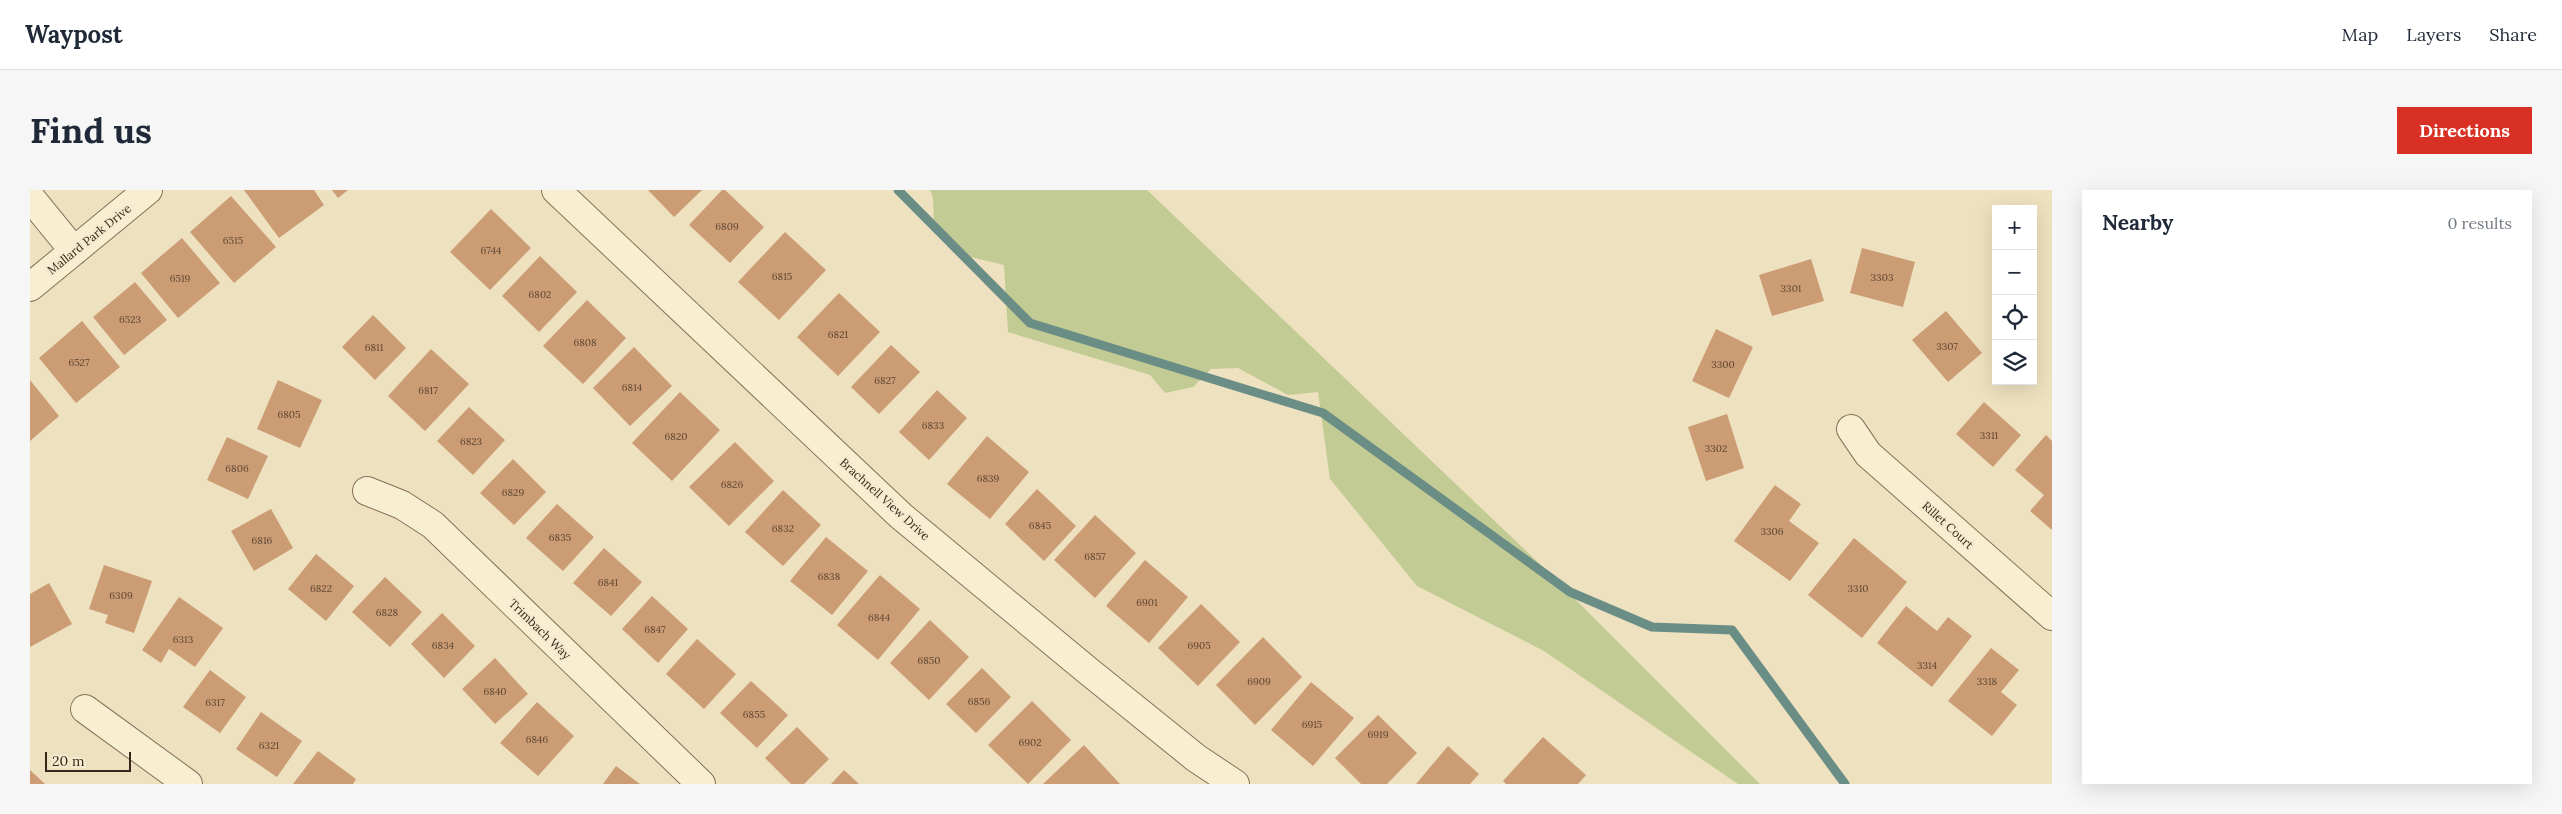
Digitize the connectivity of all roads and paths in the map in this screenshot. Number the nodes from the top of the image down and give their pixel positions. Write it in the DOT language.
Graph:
graph roads {
  1 [pos="148,190"];
  2 [pos="556,190"];
  3 [pos="30,197"];
  4 [pos="74,251"];
  5 [pos="30,287"];
  6 [pos="1851,429"];
  7 [pos="367,491"];
  8 [pos="2052,616"];
  9 [pos="85,709"];
  10 [pos="188,784"];
  11 [pos="701,784"];
  12 [pos="1235,784"];
  1 -- 4 [label="street, Mallard Park Drive"];
  2 -- 12 [label="street, Brachnell View Drive"];
  3 -- 4 [label="street"];
  4 -- 5 [label="street, Mallard Park Drive"];
  6 -- 8 [label="street, Rillet Court"];
  7 -- 11 [label="street, Trimbach Way"];
  9 -- 10 [label="street"];
}
